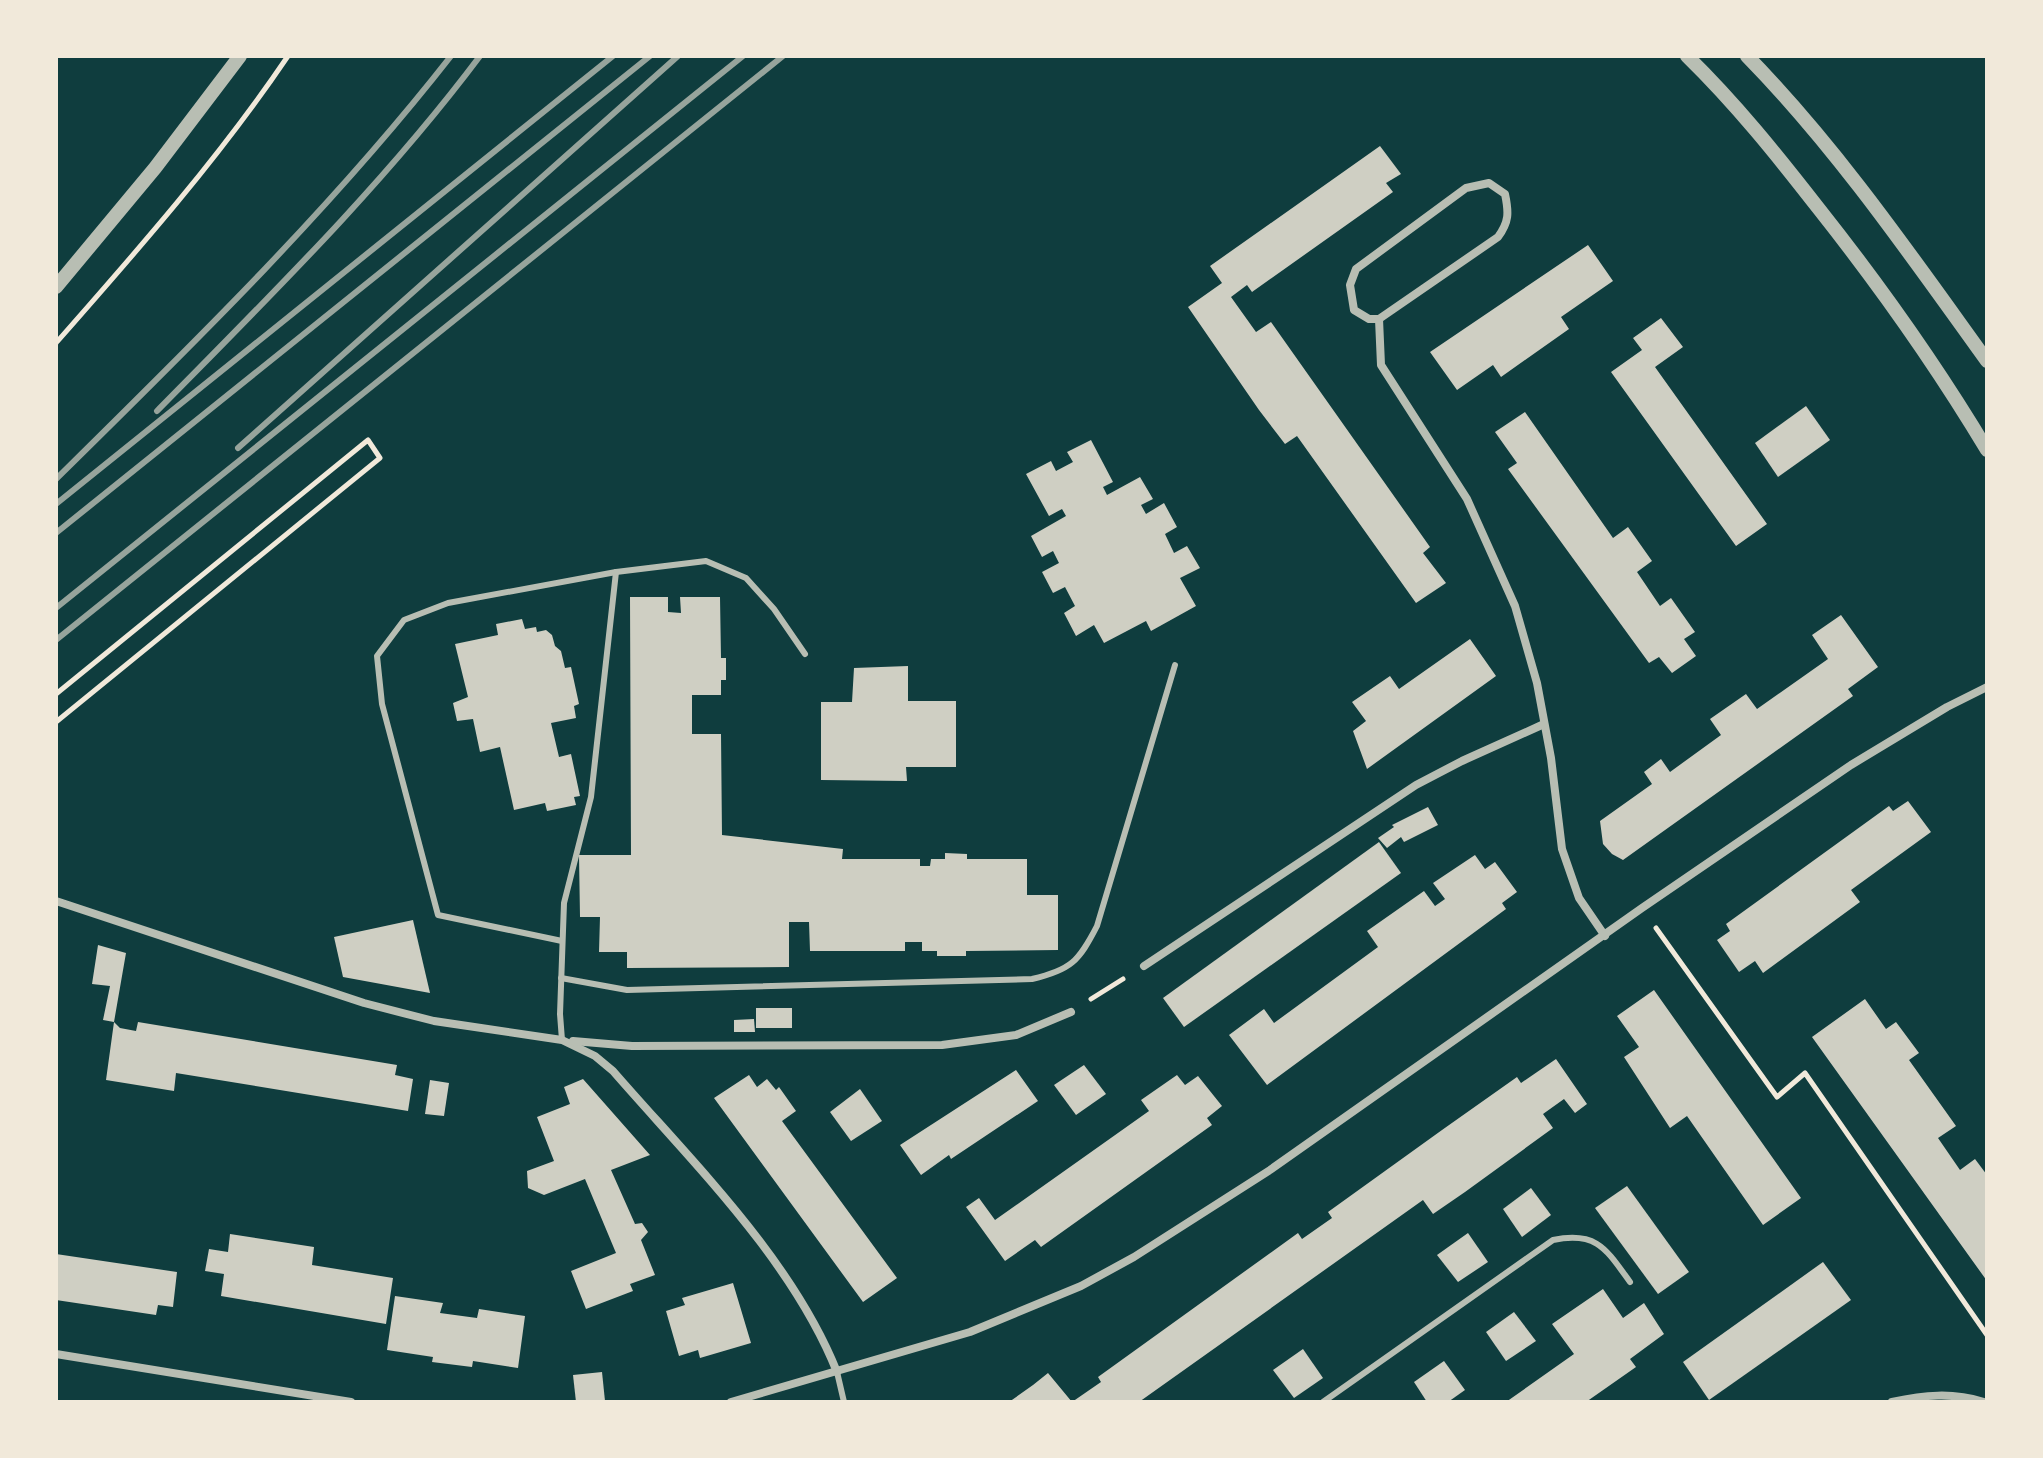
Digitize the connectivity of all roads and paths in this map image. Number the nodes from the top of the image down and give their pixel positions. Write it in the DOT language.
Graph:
graph roads {
  1 [pos="240,56"];
  2 [pos="288,56"];
  3 [pos="1687,56"];
  4 [pos="1747,56"];
  5 [pos="56,287"];
  6 [pos="1379,319"];
  7 [pos="56,343"];
  8 [pos="1987,361"];
  9 [pos="1984,445"];
  10 [pos="1987,457"];
  11 [pos="616,572"];
  12 [pos="805,654"];
  13 [pos="1175,665"];
  14 [pos="1987,687"];
  15 [pos="56,694"];
  16 [pos="56,722"];
  17 [pos="1544,724"];
  18 [pos="56,901"];
  19 [pos="1642,908"];
  20 [pos="1605,936"];
  21 [pos="562,941"];
  22 [pos="1144,966"];
  23 [pos="561,978"];
  24 [pos="1071,1012"];
  25 [pos="562,1040"];
  26 [pos="1630,1282"];
  27 [pos="1987,1335"];
  28 [pos="56,1354"];
  29 [pos="837,1372"];
  30 [pos="351,1402"];
  31 [pos="731,1402"];
  32 [pos="844,1402"];
  33 [pos="1323,1402"];
  34 [pos="1892,1402"];
  35 [pos="1984,1402"];
  1 -- 5 [label="street"];
  2 -- 7 [label="path"];
  3 -- 9 [label="street"];
  4 -- 8 [label="street"];
  6 -- 6 [label="street"];
  6 -- 17 [label="street"];
  9 -- 10 [label="street"];
  11 -- 12 [label="lane"];
  11 -- 21 [label="lane"];
  11 -- 21 [label="lane"];
  13 -- 23 [label="lane"];
  14 -- 19 [label="street"];
  15 -- 16 [label="path"];
  17 -- 20 [label="street"];
  17 -- 22 [label="street"];
  18 -- 25 [label="street"];
  19 -- 20 [label="street"];
  19 -- 27 [label="path"];
  20 -- 29 [label="street"];
  21 -- 23 [label="lane"];
  22 -- 24 [label="path"];
  23 -- 25 [label="lane"];
  24 -- 25 [label="street"];
  25 -- 29 [label="street"];
  26 -- 33 [label="lane"];
  28 -- 30 [label="street"];
  29 -- 31 [label="street"];
  29 -- 32 [label="lane"];
  34 -- 35 [label="street"];
}
